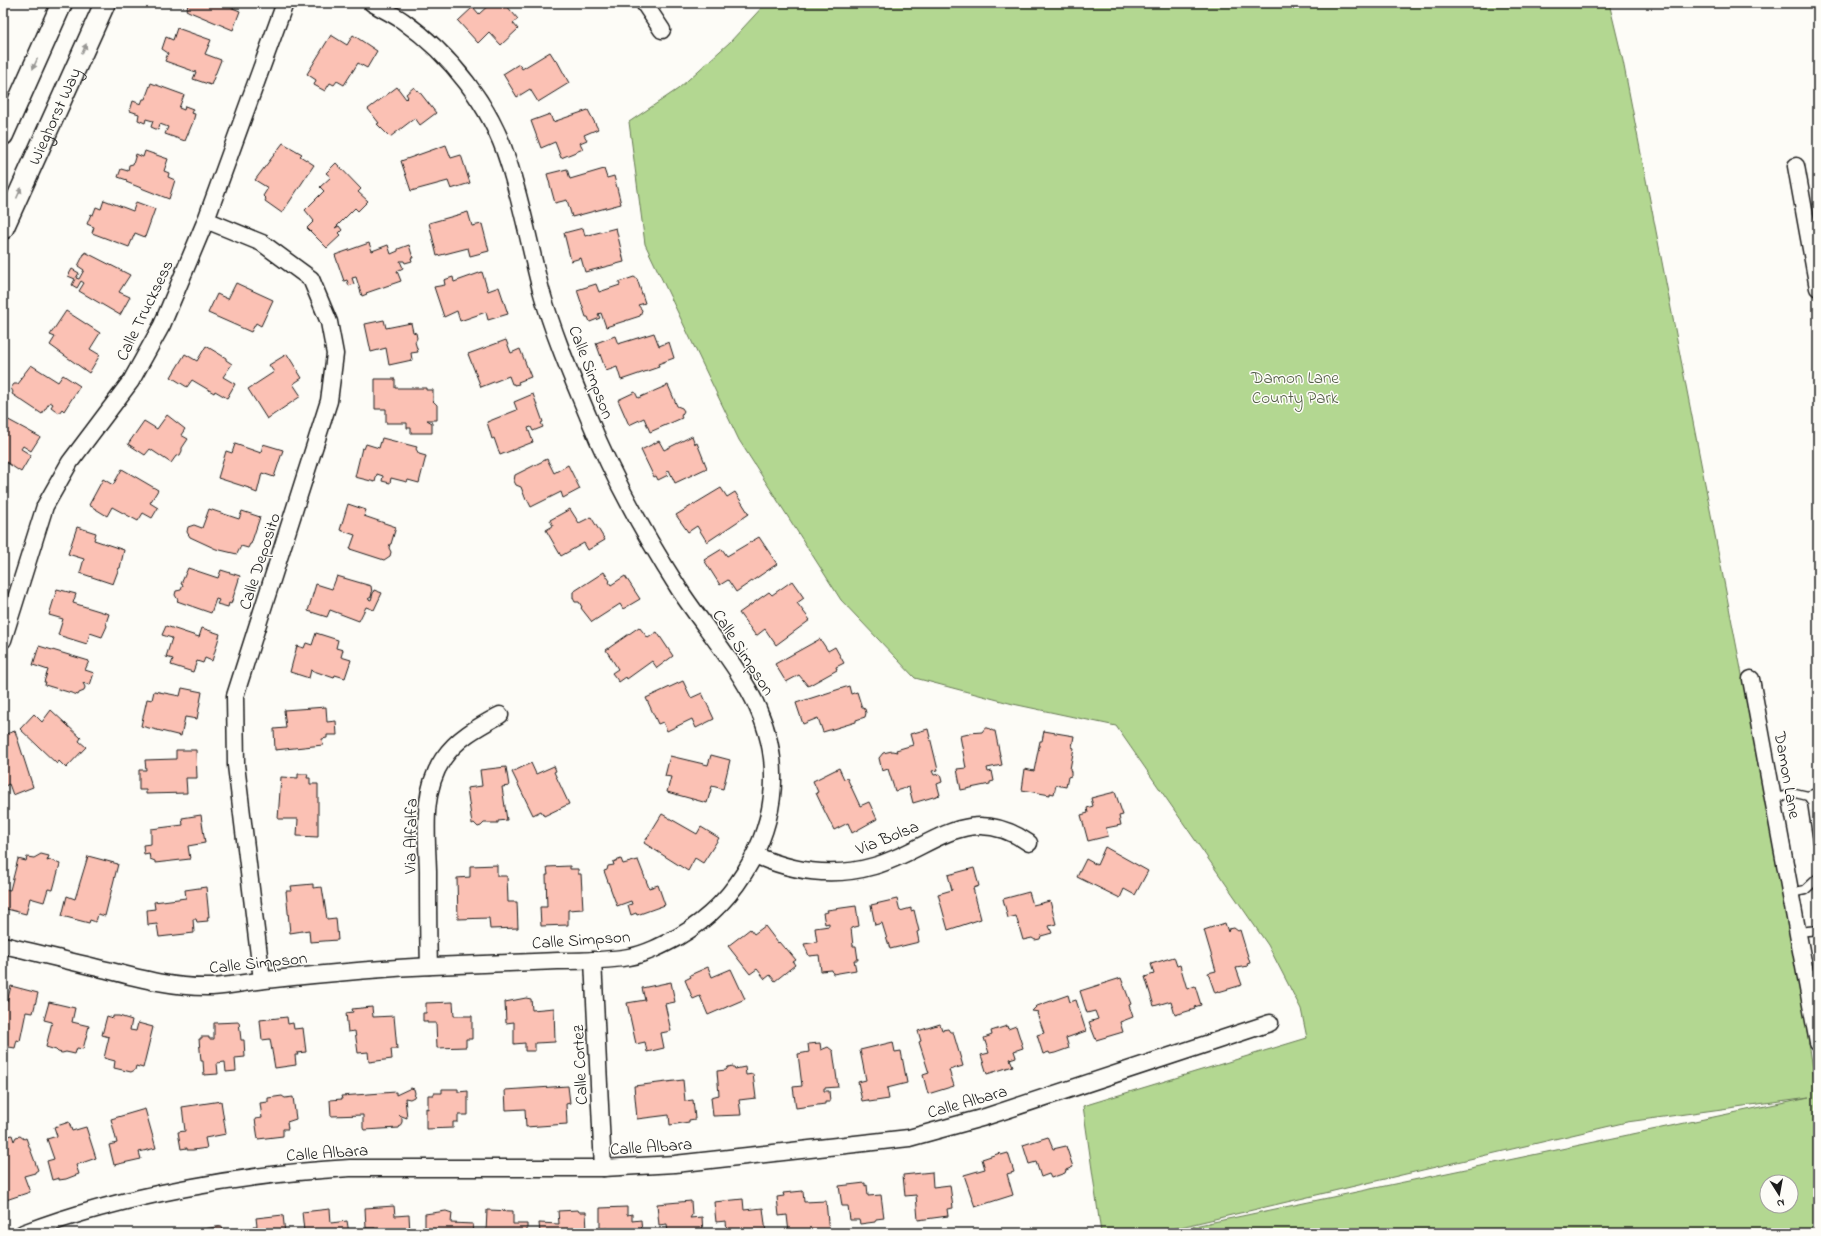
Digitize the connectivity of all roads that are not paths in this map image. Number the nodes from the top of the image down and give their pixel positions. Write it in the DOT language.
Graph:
graph roads {
  1 [pos="62,3"];
  2 [pos="105,3"];
  3 [pos="285,3"];
  4 [pos="372,3"];
  5 [pos="644,3"];
  6 [pos="662,30"];
  7 [pos="3,136"];
  8 [pos="1796,166"];
  9 [pos="206,220"];
  10 [pos="3,229"];
  11 [pos="1818,288"];
  12 [pos="3,640"];
  13 [pos="1751,679"];
  14 [pos="500,715"];
  15 [pos="1818,792"];
  16 [pos="1808,796"];
  17 [pos="1774,799"];
  18 [pos="1818,842"];
  19 [pos="1029,843"];
  20 [pos="755,855"];
  21 [pos="1818,878"];
  22 [pos="1791,893"];
  23 [pos="1818,930"];
  24 [pos="1798,932"];
  25 [pos="3,945"];
  26 [pos="593,960"];
  27 [pos="429,966"];
  28 [pos="262,980"];
  29 [pos="1270,1023"];
  30 [pos="1818,1043"];
  31 [pos="603,1168"];
  32 [pos="23,1233"];
  1 -- 7 [label="street, one-way"];
  10 -- 2 [label="street, Wieghorst Way, one-way"];
  3 -- 9 [label="street, Calle Trucksess"];
  4 -- 20 [label="street, Calle Simpson"];
  5 -- 6 [label="street"];
  8 -- 11 [label="street"];
  9 -- 12 [label="street, Calle Trucksess"];
  9 -- 28 [label="street, Calle Deposito"];
  13 -- 17 [label="street, Damon Lane"];
  14 -- 27 [label="street, Via Alfalfa"];
  15 -- 16 [label="lane"];
  16 -- 17 [label="lane"];
  16 -- 18 [label="lane"];
  17 -- 22 [label="street, Damon Lane"];
  19 -- 20 [label="street, Via Bolsa"];
  20 -- 26 [label="street, Calle Simpson"];
  21 -- 22 [label="lane"];
  22 -- 24 [label="street, Damon Lane"];
  23 -- 24 [label="lane"];
  24 -- 30 [label="street, Damon Lane"];
  25 -- 28 [label="street, Calle Simpson"];
  26 -- 27 [label="street, Calle Simpson"];
  26 -- 31 [label="street, Calle Cortez"];
  27 -- 28 [label="street, Calle Simpson"];
  29 -- 31 [label="street, Calle Albara"];
  31 -- 32 [label="street, Calle Albara"];
}
